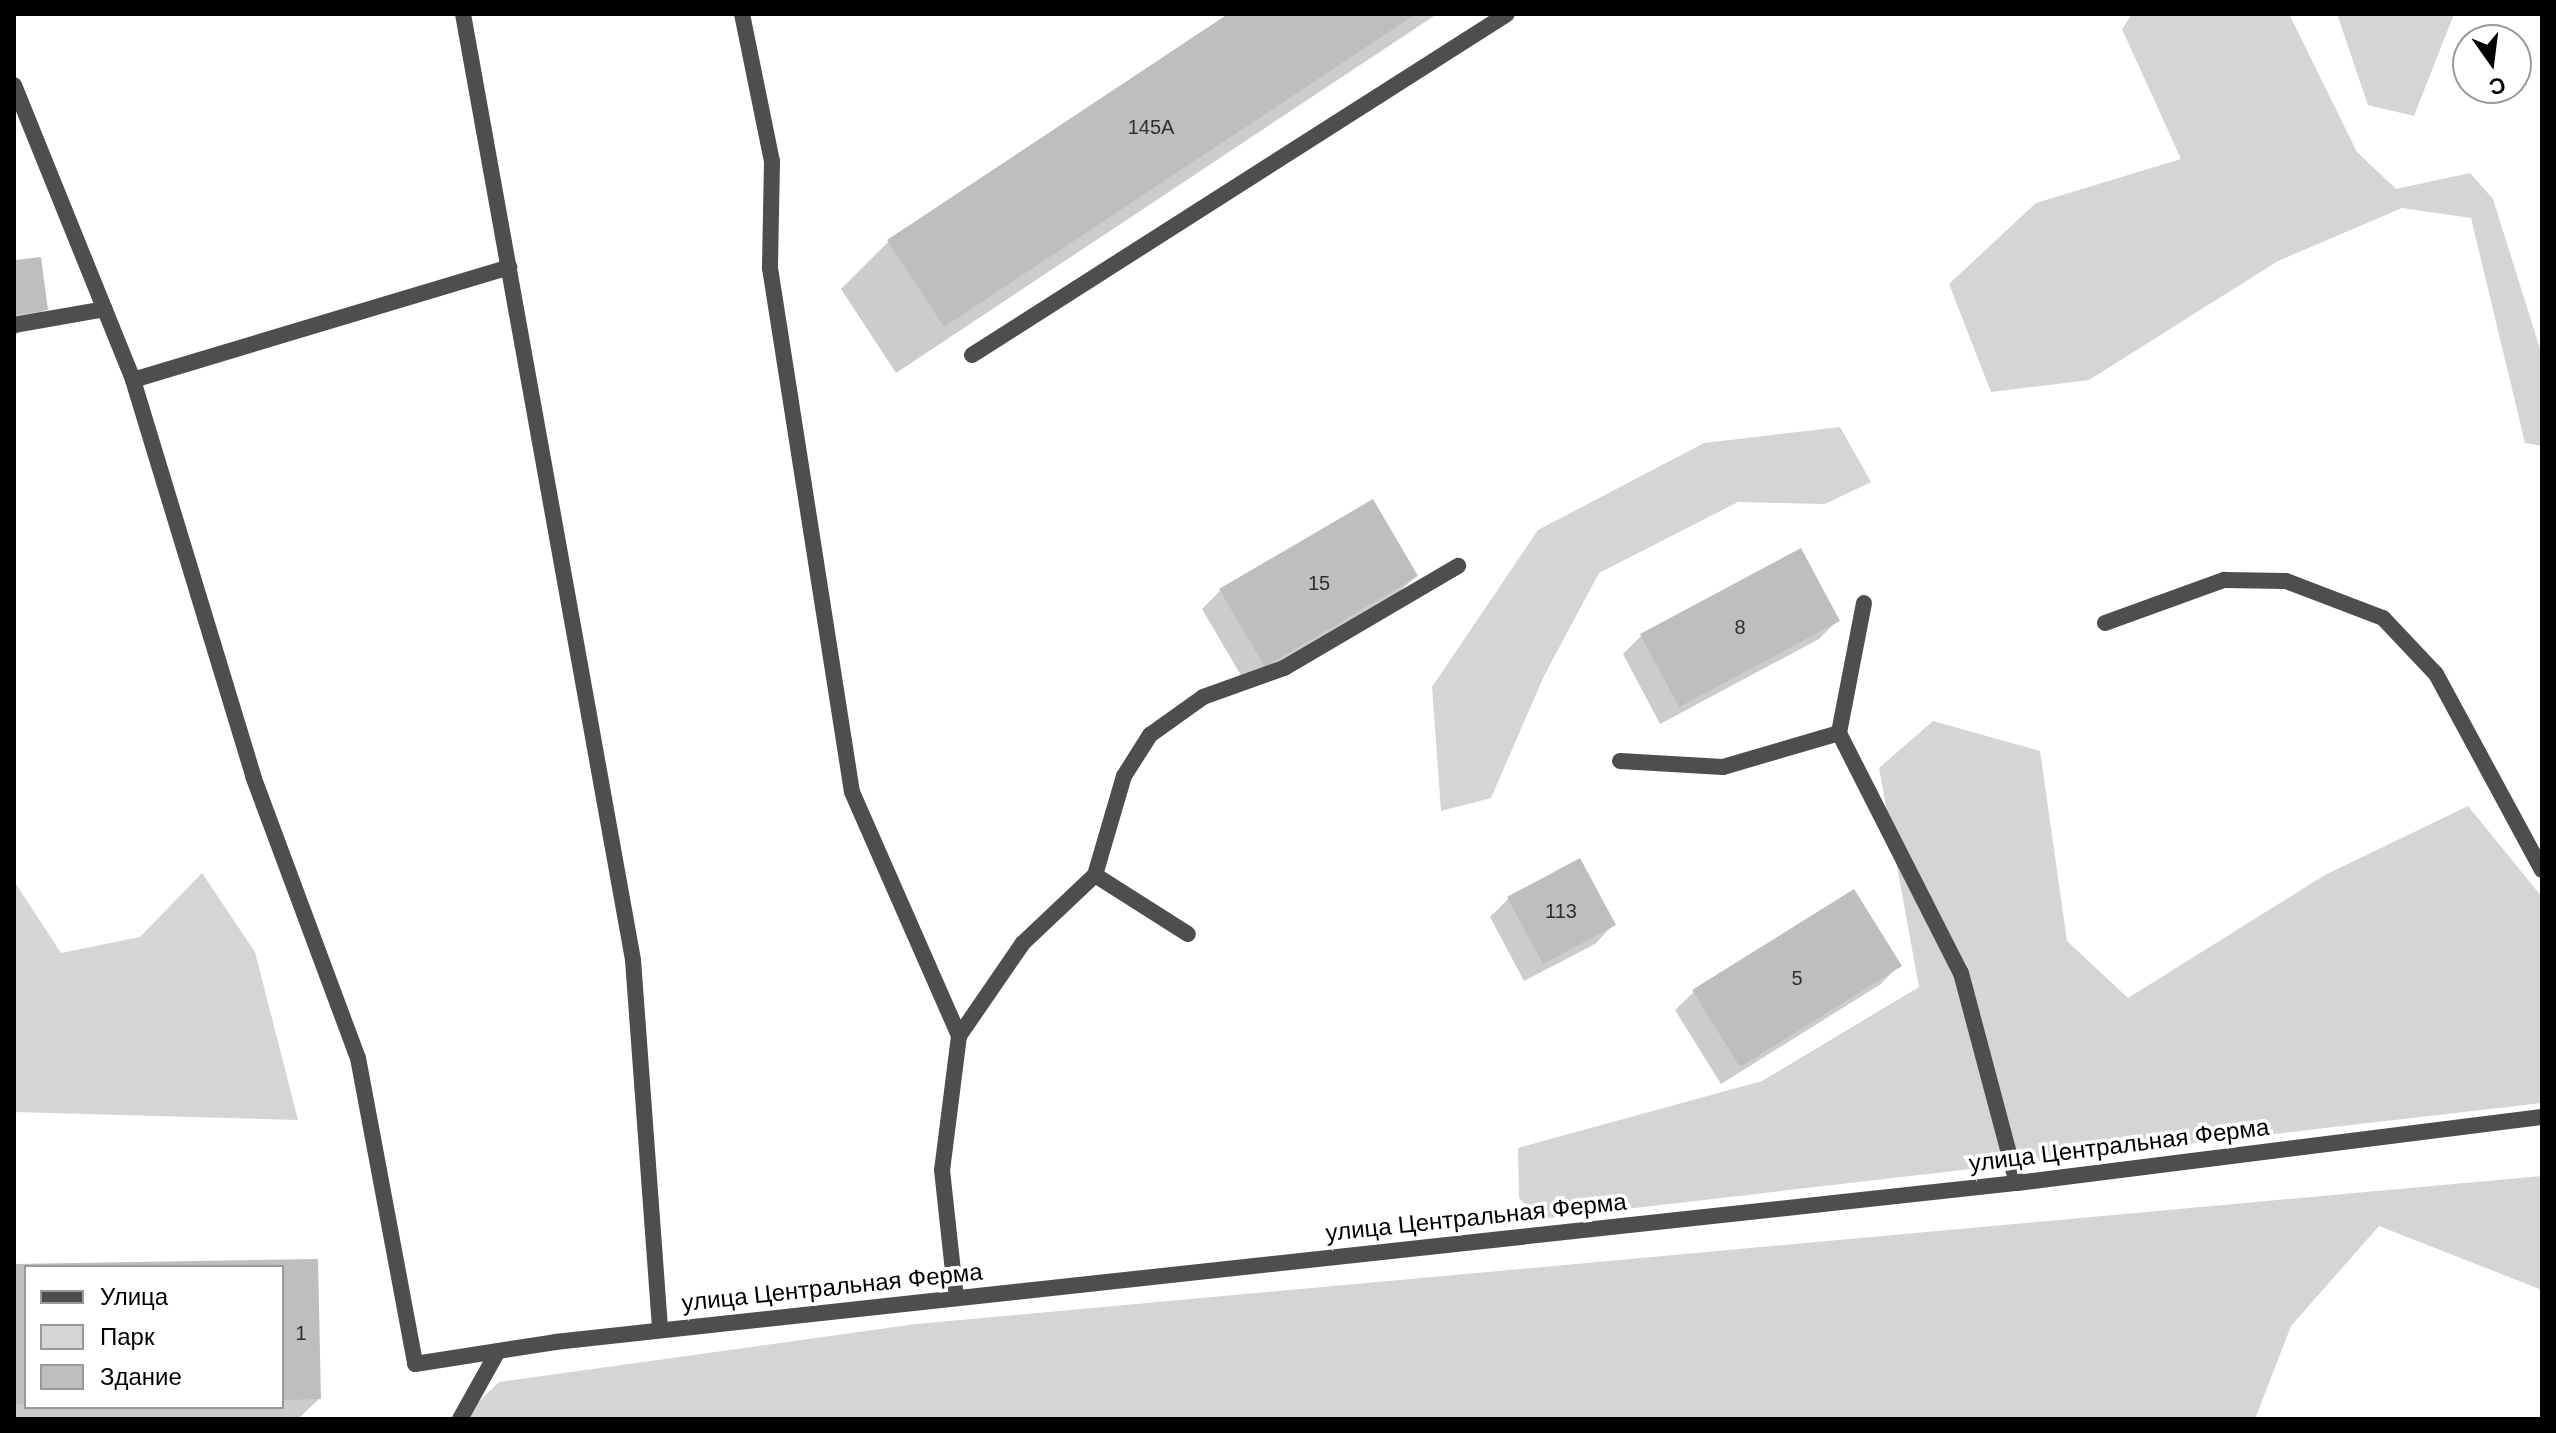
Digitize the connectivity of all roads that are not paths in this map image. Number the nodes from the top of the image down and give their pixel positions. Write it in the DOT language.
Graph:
graph roads {
  1 [pos="463,14"];
  2 [pos="742,14"];
  3 [pos="1507,14"];
  4 [pos="14,85"];
  5 [pos="509,267"];
  6 [pos="105,309"];
  7 [pos="14,325"];
  8 [pos="972,355"];
  9 [pos="133,380"];
  10 [pos="1458,566"];
  11 [pos="1864,603"];
  12 [pos="2105,623"];
  13 [pos="1839,733"];
  14 [pos="1620,761"];
  15 [pos="2542,870"];
  16 [pos="1095,875"];
  17 [pos="1188,934"];
  18 [pos="959,1036"];
  19 [pos="2542,1117"];
  20 [pos="2017,1183"];
  21 [pos="956,1298"];
  22 [pos="660,1330"];
  23 [pos="498,1351"];
  24 [pos="460,1419"];
  1 -- 5 [label="street"];
  2 -- 18 [label="street"];
  3 -- 8 [label="street"];
  4 -- 6 [label="street"];
  5 -- 9 [label="street"];
  5 -- 22 [label="street"];
  6 -- 7 [label="street"];
  6 -- 9 [label="street"];
  9 -- 23 [label="street, улица Центральная Ферма"];
  10 -- 16 [label="street"];
  11 -- 13 [label="street"];
  12 -- 15 [label="street"];
  13 -- 14 [label="street"];
  13 -- 20 [label="street"];
  16 -- 17 [label="street"];
  16 -- 18 [label="street"];
  18 -- 21 [label="street"];
  19 -- 20 [label="street, улица Центральная Ферма"];
  20 -- 21 [label="street, улица Центральная Ферма"];
  21 -- 22 [label="street, улица Центральная Ферма"];
  22 -- 23 [label="street, улица Центральная Ферма"];
  23 -- 24 [label="street"];
}
